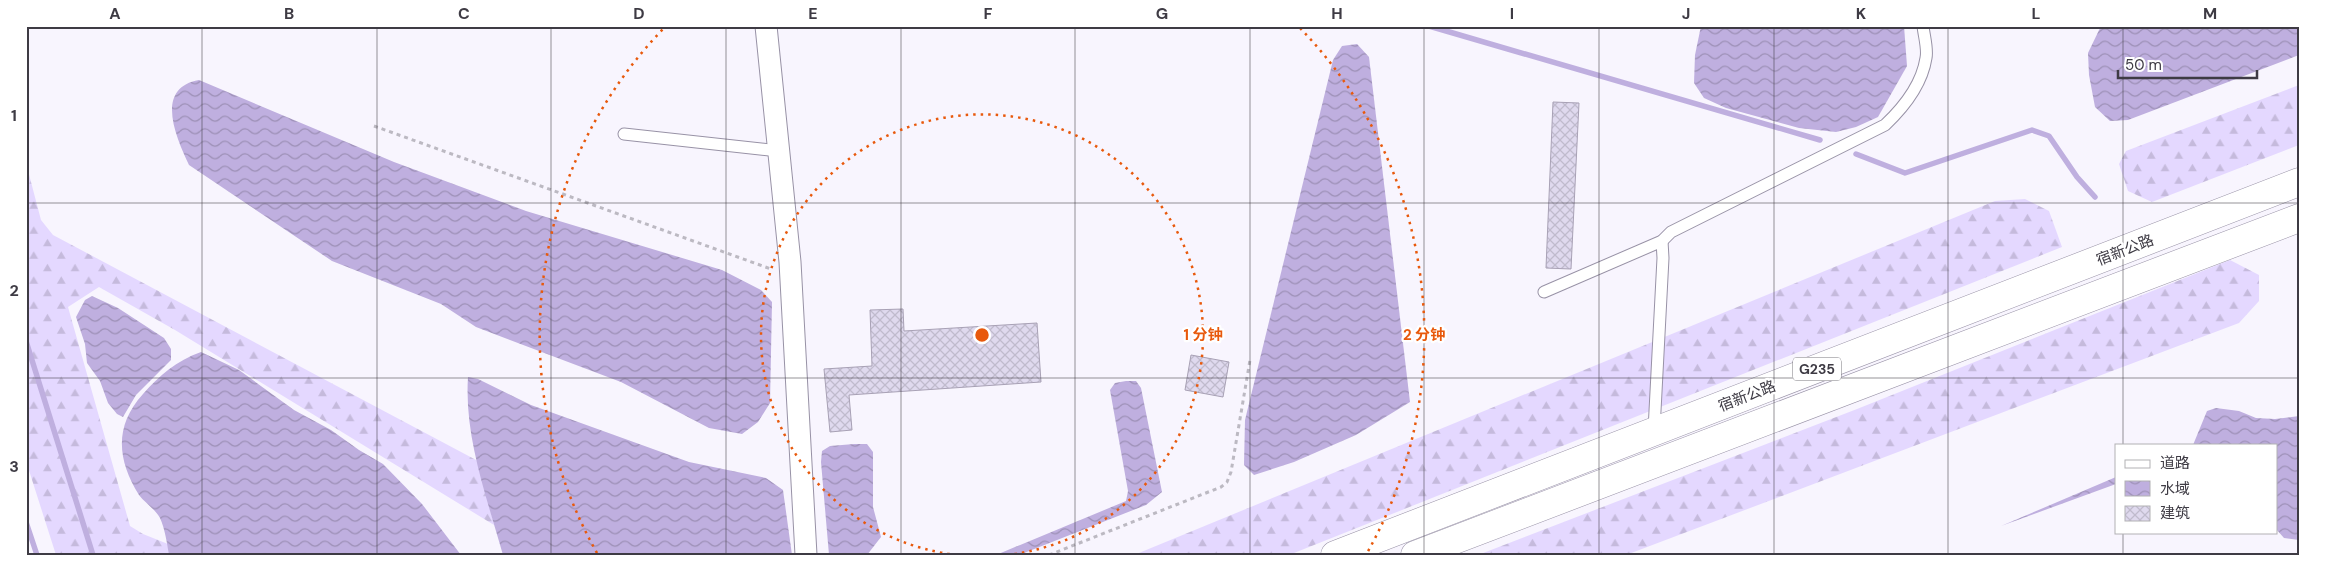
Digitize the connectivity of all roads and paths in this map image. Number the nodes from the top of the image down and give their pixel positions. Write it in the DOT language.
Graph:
graph roads {
  1 [pos="766,26"];
  2 [pos="1922,26"];
  3 [pos="374,126"];
  4 [pos="624,134"];
  5 [pos="779,152"];
  6 [pos="2299,182"];
  7 [pos="2299,218"];
  8 [pos="1662,241"];
  9 [pos="790,276"];
  10 [pos="1544,292"];
  11 [pos="1250,360"];
  12 [pos="1654,432"];
  13 [pos="806,555"];
  14 [pos="1049,555"];
  15 [pos="1335,555"];
  16 [pos="1416,555"];
  1 -- 5 [label="street"];
  2 -- 8 [label="lane"];
  3 -- 9 [label="path"];
  4 -- 5 [label="lane"];
  5 -- 9 [label="street"];
  6 -- 12 [label="highway, 宿新公路 / G235"];
  7 -- 16 [label="highway, 宿新公路"];
  8 -- 10 [label="lane"];
  8 -- 12 [label="lane"];
  9 -- 13 [label="street"];
  11 -- 14 [label="path"];
  12 -- 15 [label="highway, 宿新公路 / G235"];
}
